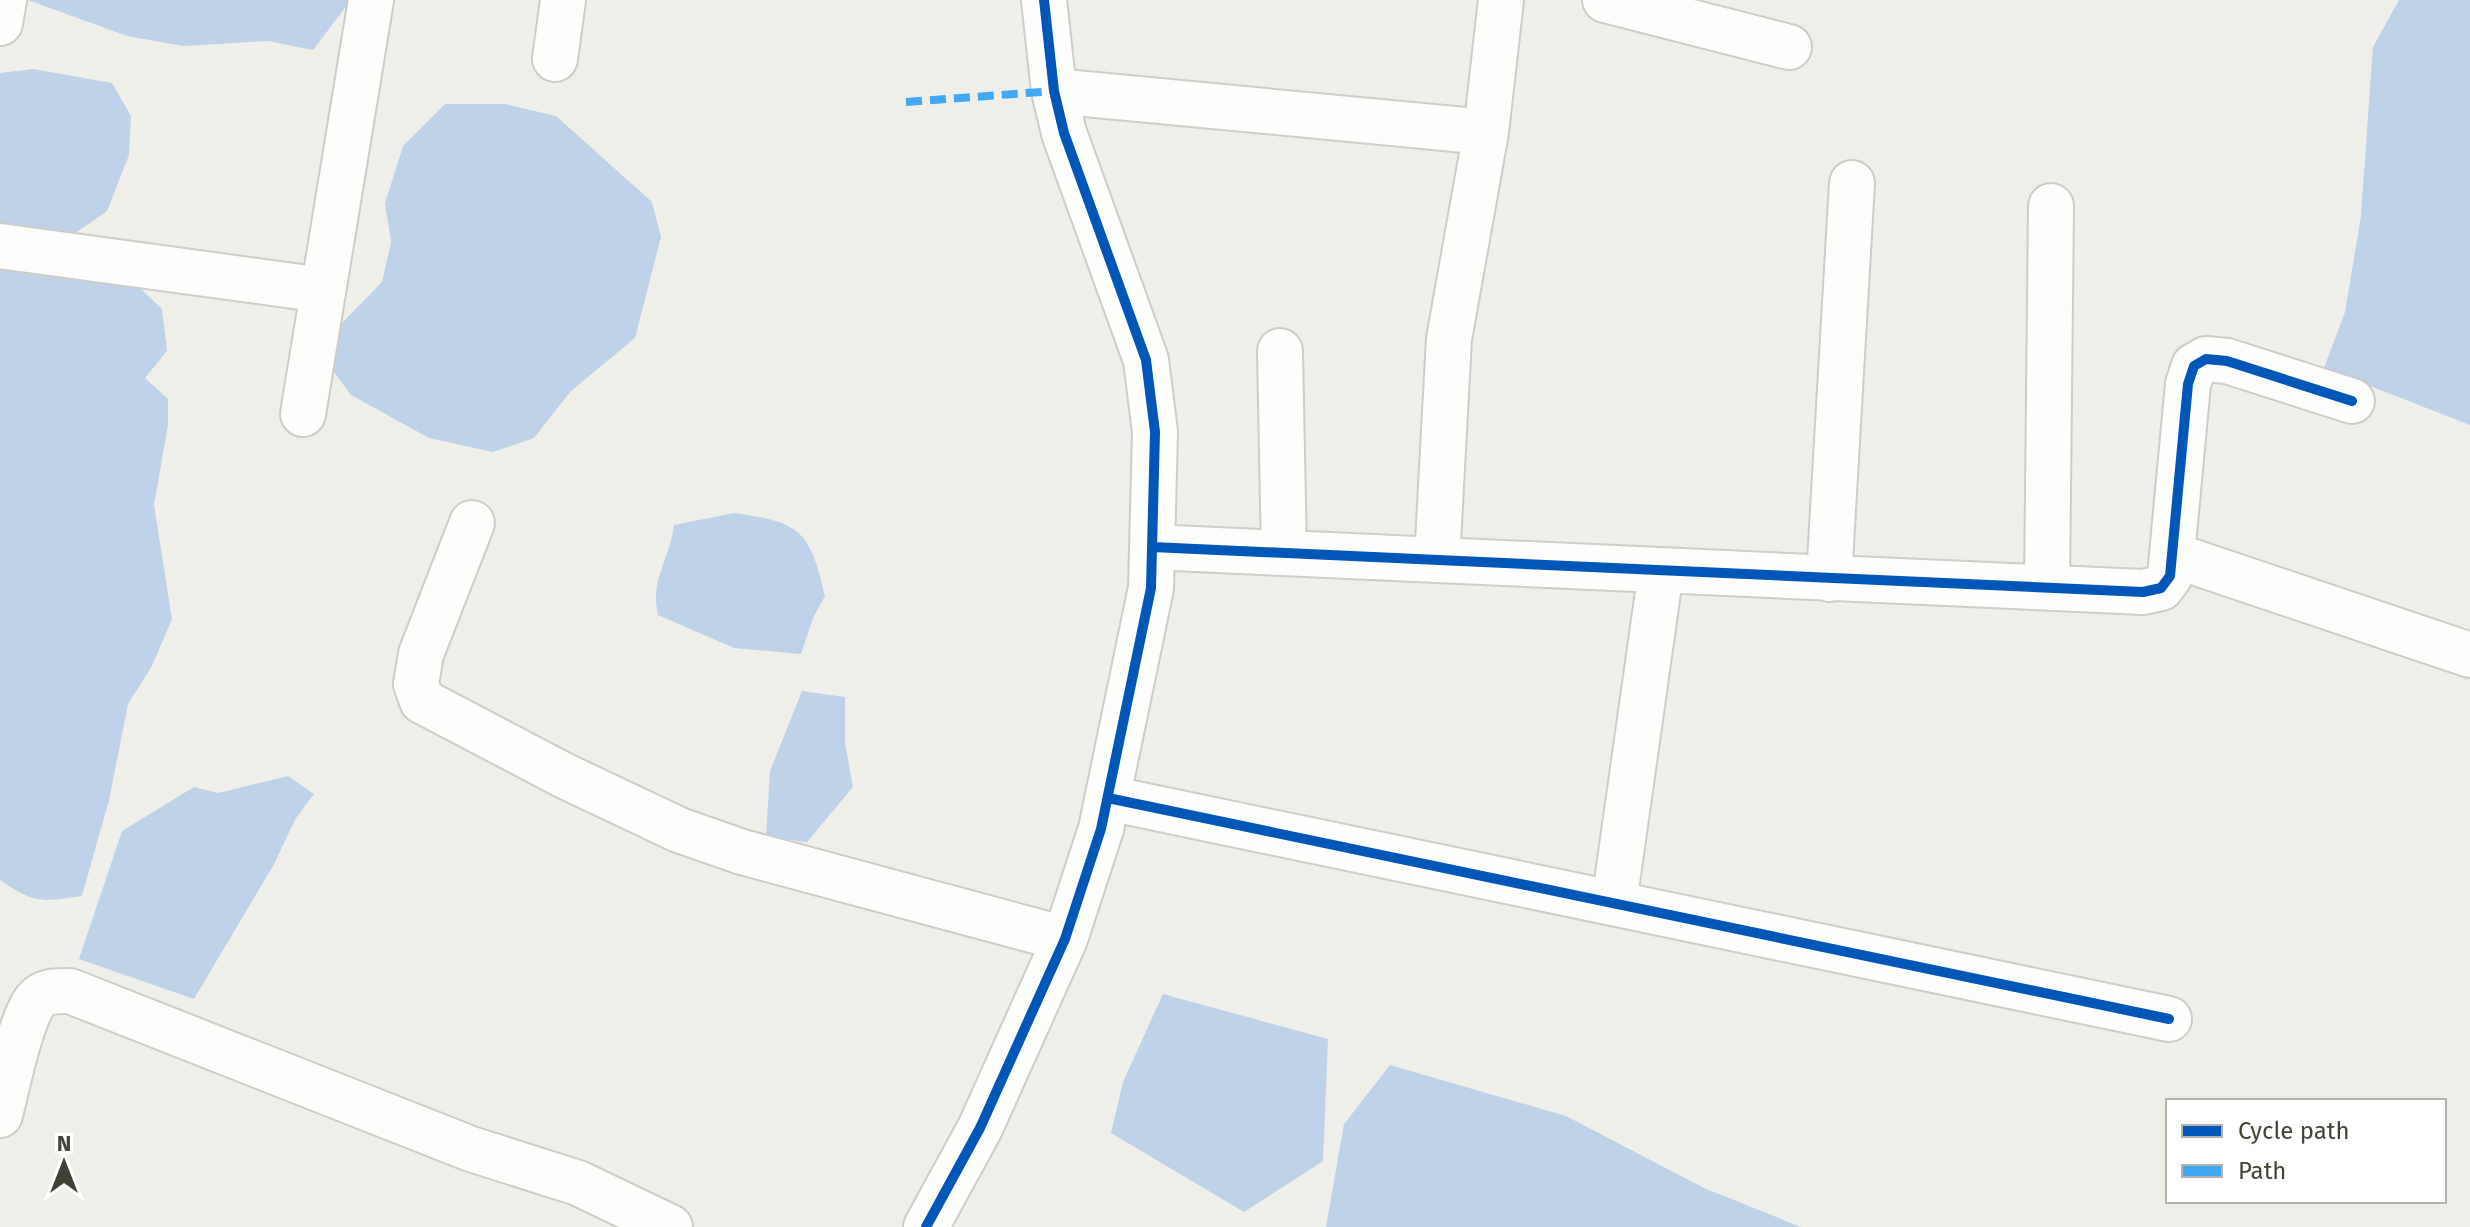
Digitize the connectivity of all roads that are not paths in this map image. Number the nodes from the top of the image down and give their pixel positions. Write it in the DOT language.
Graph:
graph roads {
  1 [pos="4,0"];
  2 [pos="371,0"];
  3 [pos="563,0"];
  4 [pos="1044,0"];
  5 [pos="1501,0"];
  6 [pos="1605,0"];
  7 [pos="0,23"];
  8 [pos="1789,47"];
  9 [pos="555,59"];
  10 [pos="1054,91"];
  11 [pos="1486,132"];
  12 [pos="1852,183"];
  13 [pos="2051,206"];
  14 [pos="0,246"];
  15 [pos="323,290"];
  16 [pos="1280,351"];
  17 [pos="2352,401"];
  18 [pos="303,414"];
  19 [pos="472,523"];
  20 [pos="1152,547"];
  21 [pos="1284,553"];
  22 [pos="2173,555"];
  23 [pos="1437,560"];
  24 [pos="1661,571"];
  25 [pos="1829,579"];
  26 [pos="2047,587"];
  27 [pos="2470,655"];
  28 [pos="1108,798"];
  29 [pos="1614,903"];
  30 [pos="1065,939"];
  31 [pos="2169,1019"];
  32 [pos="0,1115"];
  33 [pos="670,1227"];
  34 [pos="926,1227"];
  1 -- 7 [label="street"];
  2 -- 15 [label="street"];
  3 -- 9 [label="street"];
  4 -- 10 [label="street"];
  5 -- 11 [label="street"];
  6 -- 8 [label="street"];
  10 -- 11 [label="street"];
  10 -- 20 [label="street"];
  11 -- 23 [label="street"];
  12 -- 25 [label="street"];
  13 -- 26 [label="street"];
  14 -- 15 [label="street"];
  15 -- 18 [label="street"];
  16 -- 21 [label="street"];
  17 -- 22 [label="street"];
  19 -- 30 [label="street"];
  20 -- 21 [label="street"];
  20 -- 28 [label="street"];
  21 -- 23 [label="street"];
  22 -- 26 [label="street"];
  22 -- 27 [label="street"];
  23 -- 24 [label="street"];
  24 -- 25 [label="street"];
  24 -- 29 [label="street"];
  25 -- 26 [label="street"];
  28 -- 29 [label="street"];
  28 -- 30 [label="street"];
  29 -- 31 [label="street"];
  30 -- 34 [label="street"];
  32 -- 33 [label="street"];
}
